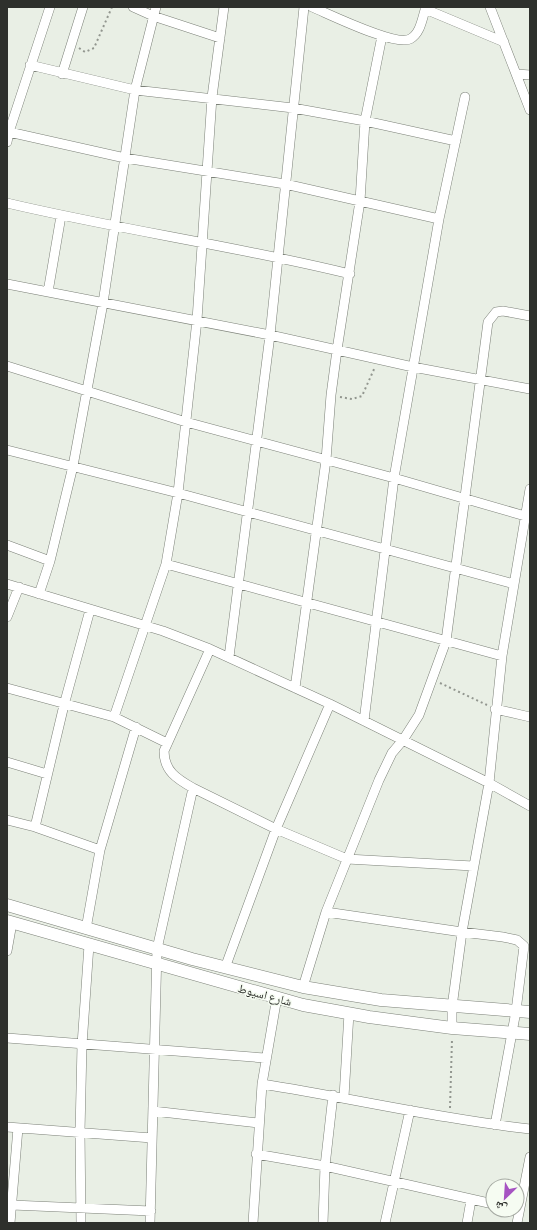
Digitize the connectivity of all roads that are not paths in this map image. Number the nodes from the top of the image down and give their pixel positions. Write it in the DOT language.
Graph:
graph roads {
  1 [pos="50,7"];
  2 [pos="83,7"];
  3 [pos="134,7"];
  4 [pos="224,7"];
  5 [pos="304,7"];
  6 [pos="312,7"];
  7 [pos="490,7"];
  8 [pos="426,8"];
  9 [pos="154,12"];
  10 [pos="382,36"];
  11 [pos="220,38"];
  12 [pos="504,42"];
  13 [pos="30,65"];
  14 [pos="62,74"];
  15 [pos="517,74"];
  16 [pos="530,75"];
  17 [pos="135,90"];
  18 [pos="212,97"];
  19 [pos="465,97"];
  20 [pos="294,108"];
  21 [pos="530,110"];
  22 [pos="365,121"];
  23 [pos="10,132"];
  24 [pos="456,141"];
  25 [pos="7,142"];
  26 [pos="125,158"];
  27 [pos="206,171"];
  28 [pos="285,184"];
  29 [pos="360,201"];
  30 [pos="7,203"];
  31 [pos="62,216"];
  32 [pos="439,220"];
  33 [pos="114,226"];
  34 [pos="203,243"];
  35 [pos="278,257"];
  36 [pos="350,274"];
  37 [pos="7,284"];
  38 [pos="48,292"];
  39 [pos="103,303"];
  40 [pos="530,316"];
  41 [pos="197,320"];
  42 [pos="270,335"];
  43 [pos="337,350"];
  44 [pos="7,366"];
  45 [pos="413,367"];
  46 [pos="479,379"];
  47 [pos="530,389"];
  48 [pos="87,391"];
  49 [pos="186,422"];
  50 [pos="256,440"];
  51 [pos="7,450"];
  52 [pos="326,460"];
  53 [pos="73,466"];
  54 [pos="394,478"];
  55 [pos="530,489"];
  56 [pos="178,493"];
  57 [pos="464,498"];
  58 [pos="248,512"];
  59 [pos="525,516"];
  60 [pos="317,530"];
  61 [pos="526,534"];
  62 [pos="7,545"];
  63 [pos="385,550"];
  64 [pos="50,561"];
  65 [pos="166,564"];
  66 [pos="456,569"];
  67 [pos="239,583"];
  68 [pos="7,584"];
  69 [pos="514,584"];
  70 [pos="19,587"];
  71 [pos="39,594"];
  72 [pos="307,602"];
  73 [pos="90,610"];
  74 [pos="7,617"];
  75 [pos="377,622"];
  76 [pos="146,626"];
  77 [pos="446,642"];
  78 [pos="210,649"];
  79 [pos="502,656"];
  80 [pos="229,657"];
  81 [pos="7,688"];
  82 [pos="295,688"];
  83 [pos="330,704"];
  84 [pos="64,705"];
  85 [pos="495,709"];
  86 [pos="114,717"];
  87 [pos="530,717"];
  88 [pos="364,721"];
  89 [pos="136,727"];
  90 [pos="403,740"];
  91 [pos="167,743"];
  92 [pos="7,762"];
  93 [pos="47,774"];
  94 [pos="489,783"];
  95 [pos="193,788"];
  96 [pos="530,806"];
  97 [pos="7,820"];
  98 [pos="35,827"];
  99 [pos="276,829"];
  100 [pos="100,850"];
  101 [pos="347,858"];
  102 [pos="473,866"];
  103 [pos="7,906"];
  104 [pos="326,912"];
  105 [pos="10,922"];
  106 [pos="86,928"];
  107 [pos="462,932"];
  108 [pos="89,944"];
  109 [pos="157,949"];
  110 [pos="7,951"];
  111 [pos="157,965"];
  112 [pos="225,968"];
  113 [pos="303,987"];
  114 [pos="277,997"];
  115 [pos="452,1007"];
  116 [pos="516,1011"];
  117 [pos="530,1012"];
  118 [pos="349,1013"];
  119 [pos="452,1028"];
  120 [pos="512,1033"];
  121 [pos="530,1034"];
  122 [pos="7,1038"];
  123 [pos="82,1045"];
  124 [pos="155,1049"];
  125 [pos="265,1058"];
  126 [pos="262,1084"];
  127 [pos="333,1096"];
  128 [pos="344,1097"];
  129 [pos="410,1110"];
  130 [pos="153,1111"];
  131 [pos="258,1123"];
  132 [pos="495,1125"];
  133 [pos="7,1127"];
  134 [pos="18,1128"];
  135 [pos="530,1129"];
  136 [pos="80,1132"];
  137 [pos="152,1138"];
  138 [pos="256,1154"];
  139 [pos="530,1157"];
  140 [pos="324,1166"];
  141 [pos="525,1179"];
  142 [pos="394,1181"];
  143 [pos="9,1188"];
  144 [pos="471,1200"];
  145 [pos="485,1203"];
  146 [pos="12,1205"];
  147 [pos="81,1208"];
  148 [pos="151,1211"];
  149 [pos="10,1223"];
  150 [pos="81,1223"];
  151 [pos="150,1223"];
  152 [pos="253,1223"];
  153 [pos="323,1223"];
  154 [pos="385,1223"];
  155 [pos="467,1223"];
  1 -- 13 [label="street"];
  2 -- 14 [label="street"];
  3 -- 9 [label="street"];
  4 -- 11 [label="street"];
  5 -- 20 [label="street"];
  6 -- 10 [label="street"];
  7 -- 12 [label="street"];
  8 -- 10 [label="street"];
  8 -- 12 [label="street"];
  9 -- 11 [label="street"];
  9 -- 17 [label="street"];
  10 -- 22 [label="street"];
  11 -- 18 [label="street"];
  12 -- 15 [label="street"];
  13 -- 14 [label="street"];
  13 -- 23 [label="street"];
  14 -- 17 [label="street"];
  15 -- 16 [label="street"];
  15 -- 21 [label="street"];
  17 -- 18 [label="street"];
  17 -- 26 [label="street"];
  18 -- 20 [label="street"];
  18 -- 27 [label="street"];
  19 -- 24 [label="street"];
  20 -- 22 [label="street"];
  20 -- 28 [label="street"];
  22 -- 24 [label="street"];
  22 -- 29 [label="street"];
  23 -- 25 [label="street"];
  23 -- 26 [label="street"];
  24 -- 32 [label="street"];
  26 -- 27 [label="street"];
  26 -- 33 [label="street"];
  27 -- 28 [label="street"];
  27 -- 34 [label="street"];
  28 -- 29 [label="street"];
  28 -- 35 [label="street"];
  29 -- 32 [label="street"];
  29 -- 36 [label="street"];
  30 -- 31 [label="street"];
  31 -- 33 [label="street"];
  31 -- 38 [label="street"];
  32 -- 45 [label="street"];
  33 -- 34 [label="street"];
  33 -- 39 [label="street"];
  34 -- 35 [label="street"];
  34 -- 41 [label="street"];
  35 -- 36 [label="street"];
  35 -- 42 [label="street"];
  36 -- 43 [label="street"];
  37 -- 38 [label="street"];
  38 -- 39 [label="street"];
  39 -- 41 [label="street"];
  39 -- 48 [label="street"];
  40 -- 46 [label="street"];
  41 -- 42 [label="street"];
  41 -- 49 [label="street"];
  42 -- 43 [label="street"];
  42 -- 50 [label="street"];
  43 -- 45 [label="street"];
  43 -- 52 [label="street"];
  44 -- 48 [label="street"];
  45 -- 46 [label="street"];
  45 -- 54 [label="street"];
  46 -- 47 [label="street"];
  46 -- 57 [label="street"];
  48 -- 49 [label="street"];
  48 -- 53 [label="street"];
  49 -- 50 [label="street"];
  49 -- 56 [label="street"];
  50 -- 52 [label="street"];
  50 -- 58 [label="street"];
  51 -- 53 [label="street"];
  52 -- 54 [label="street"];
  52 -- 60 [label="street"];
  53 -- 56 [label="street"];
  53 -- 64 [label="street"];
  54 -- 57 [label="street"];
  54 -- 63 [label="street"];
  55 -- 59 [label="street"];
  56 -- 58 [label="street"];
  56 -- 65 [label="street"];
  57 -- 59 [label="street"];
  57 -- 66 [label="street"];
  58 -- 60 [label="street"];
  58 -- 67 [label="street"];
  59 -- 61 [label="street"];
  60 -- 63 [label="street"];
  60 -- 72 [label="street"];
  61 -- 69 [label="street"];
  62 -- 64 [label="street"];
  63 -- 66 [label="street"];
  63 -- 75 [label="street"];
  64 -- 71 [label="street"];
  65 -- 67 [label="street"];
  65 -- 76 [label="street"];
  66 -- 69 [label="street"];
  66 -- 77 [label="street"];
  67 -- 72 [label="street"];
  67 -- 80 [label="street"];
  68 -- 70 [label="street"];
  69 -- 79 [label="street"];
  70 -- 71 [label="street"];
  70 -- 74 [label="street"];
  71 -- 73 [label="street"];
  72 -- 75 [label="street"];
  72 -- 82 [label="street"];
  73 -- 76 [label="street"];
  73 -- 84 [label="street"];
  75 -- 77 [label="street"];
  75 -- 88 [label="street"];
  76 -- 78 [label="street"];
  76 -- 86 [label="street"];
  77 -- 79 [label="street"];
  77 -- 90 [label="street"];
  78 -- 80 [label="street"];
  78 -- 91 [label="street"];
  79 -- 85 [label="street"];
  80 -- 82 [label="street"];
  81 -- 84 [label="street"];
  82 -- 83 [label="street"];
  83 -- 88 [label="street"];
  83 -- 99 [label="street"];
  84 -- 86 [label="street"];
  84 -- 93 [label="street"];
  85 -- 87 [label="street"];
  85 -- 94 [label="street"];
  86 -- 89 [label="street"];
  88 -- 90 [label="street"];
  89 -- 91 [label="street"];
  89 -- 100 [label="street"];
  90 -- 94 [label="street"];
  90 -- 101 [label="street"];
  91 -- 95 [label="street"];
  92 -- 93 [label="street"];
  93 -- 98 [label="street"];
  94 -- 96 [label="street"];
  94 -- 102 [label="street"];
  95 -- 99 [label="street"];
  95 -- 109 [label="street"];
  97 -- 98 [label="street"];
  98 -- 100 [label="street"];
  99 -- 101 [label="street"];
  99 -- 112 [label="street"];
  100 -- 106 [label="street"];
  101 -- 102 [label="street"];
  101 -- 104 [label="street"];
  102 -- 107 [label="street"];
  103 -- 106 [label="street, شارع اسيوط"];
  104 -- 107 [label="street"];
  104 -- 113 [label="street"];
  105 -- 108 [label="street, شارع اسيوط"];
  105 -- 110 [label="street"];
  106 -- 109 [label="street, شارع اسيوط"];
  107 -- 115 [label="street"];
  107 -- 116 [label="street"];
  108 -- 111 [label="street, شارع اسيوط"];
  108 -- 123 [label="street"];
  109 -- 111 [label="street"];
  109 -- 112 [label="street, شارع اسيوط"];
  111 -- 114 [label="street, شارع اسيوط"];
  111 -- 124 [label="street"];
  112 -- 113 [label="street, شارع اسيوط"];
  113 -- 115 [label="street, شارع اسيوط"];
  114 -- 118 [label="street, شارع اسيوط"];
  114 -- 125 [label="street"];
  115 -- 116 [label="street, شارع اسيوط"];
  115 -- 119 [label="street"];
  116 -- 117 [label="street, شارع اسيوط"];
  116 -- 120 [label="street"];
  118 -- 119 [label="street, شارع اسيوط"];
  118 -- 128 [label="street"];
  119 -- 120 [label="street, شارع اسيوط"];
  120 -- 121 [label="street, شارع اسيوط"];
  120 -- 132 [label="street"];
  122 -- 123 [label="street"];
  123 -- 124 [label="street"];
  123 -- 136 [label="street"];
  124 -- 125 [label="street"];
  124 -- 130 [label="street"];
  125 -- 126 [label="street"];
  126 -- 127 [label="street"];
  126 -- 131 [label="street"];
  127 -- 128 [label="street"];
  127 -- 140 [label="street"];
  128 -- 129 [label="street"];
  129 -- 132 [label="street"];
  129 -- 142 [label="street"];
  130 -- 131 [label="street"];
  130 -- 137 [label="street"];
  131 -- 138 [label="street"];
  132 -- 135 [label="street"];
  133 -- 134 [label="street"];
  134 -- 136 [label="street"];
  134 -- 143 [label="street"];
  136 -- 137 [label="street"];
  136 -- 147 [label="street"];
  137 -- 148 [label="street"];
  138 -- 140 [label="street"];
  138 -- 152 [label="street"];
  139 -- 141 [label="street"];
  140 -- 142 [label="street"];
  140 -- 153 [label="street"];
  142 -- 144 [label="street"];
  142 -- 154 [label="street"];
  143 -- 146 [label="street"];
  144 -- 145 [label="street"];
  144 -- 155 [label="street"];
  146 -- 147 [label="street"];
  146 -- 149 [label="street"];
  147 -- 148 [label="street"];
  147 -- 150 [label="street"];
  148 -- 151 [label="street"];
}
